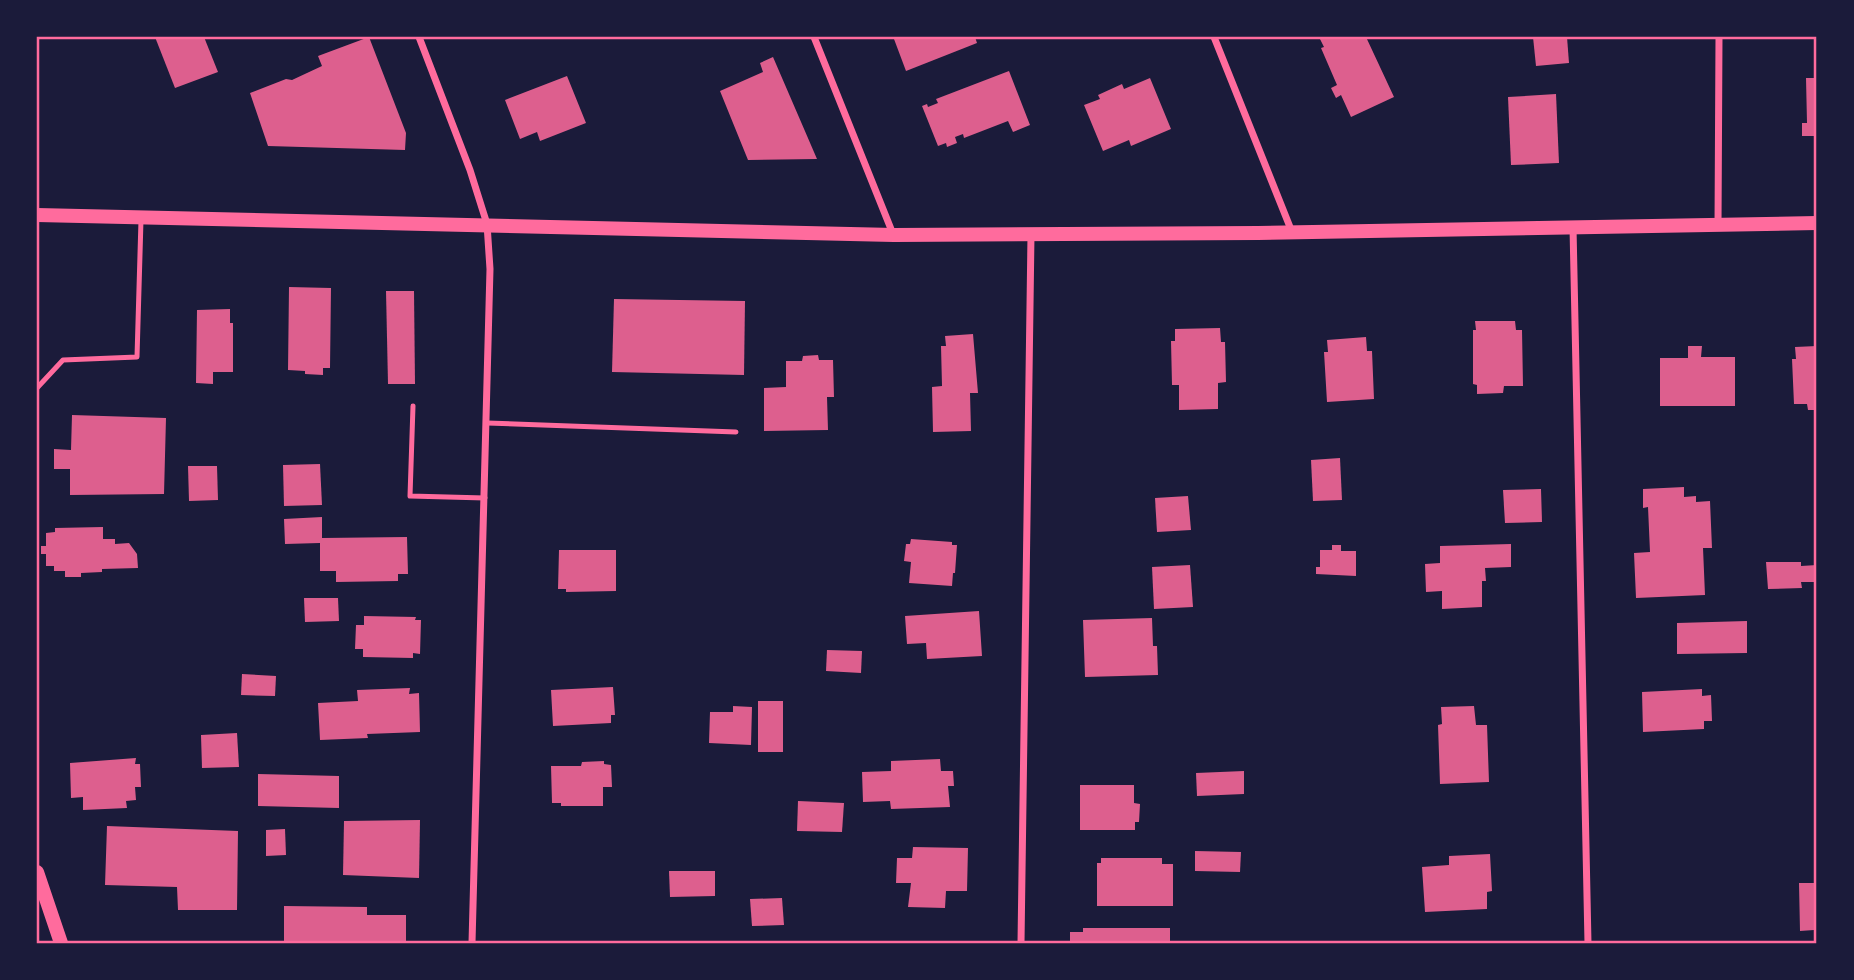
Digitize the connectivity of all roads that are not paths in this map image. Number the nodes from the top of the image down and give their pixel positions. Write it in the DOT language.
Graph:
graph roads {
  1 [pos="419,37"];
  2 [pos="814,37"];
  3 [pos="1214,37"];
  4 [pos="1719,37"];
  5 [pos="37,215"];
  6 [pos="141,217"];
  7 [pos="1817,223"];
  8 [pos="487,224"];
  9 [pos="1718,225"];
  10 [pos="1573,228"];
  11 [pos="1292,232"];
  12 [pos="894,235"];
  13 [pos="1031,235"];
  14 [pos="37,388"];
  15 [pos="412,406"];
  16 [pos="487,423"];
  17 [pos="736,432"];
  18 [pos="485,498"];
  19 [pos="37,872"];
  20 [pos="61,943"];
  21 [pos="472,943"];
  22 [pos="1021,943"];
  23 [pos="1588,943"];
  1 -- 8 [label="street"];
  2 -- 12 [label="street"];
  3 -- 11 [label="street"];
  4 -- 9 [label="street"];
  5 -- 6 [label="main road"];
  6 -- 8 [label="main road"];
  6 -- 14 [label="lane"];
  7 -- 9 [label="main road"];
  8 -- 12 [label="main road"];
  8 -- 16 [label="street"];
  9 -- 10 [label="main road"];
  10 -- 11 [label="main road"];
  10 -- 23 [label="street"];
  11 -- 13 [label="main road"];
  12 -- 13 [label="main road"];
  13 -- 22 [label="street"];
  15 -- 18 [label="lane"];
  16 -- 17 [label="lane"];
  16 -- 18 [label="street"];
  18 -- 21 [label="street"];
  19 -- 20 [label="main road"];
}
